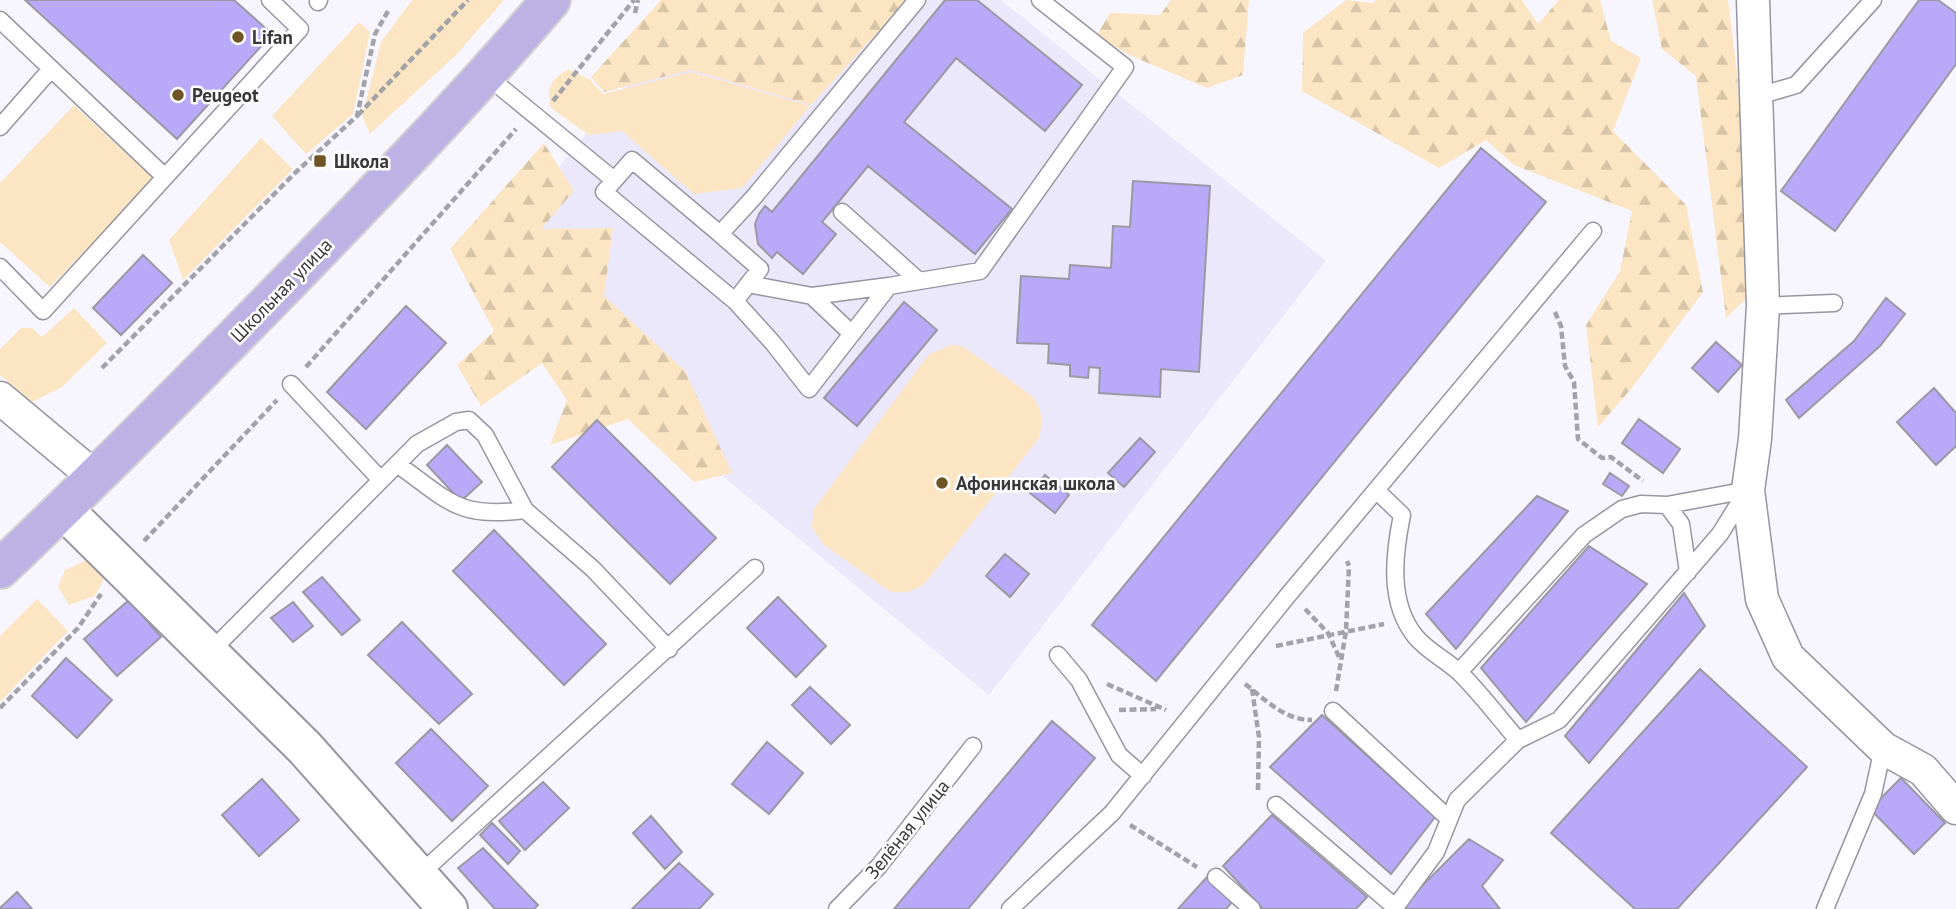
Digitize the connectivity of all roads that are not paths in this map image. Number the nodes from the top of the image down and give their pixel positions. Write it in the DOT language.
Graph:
graph roads {
  1 [pos="270,0"];
  2 [pos="551,0"];
  3 [pos="917,0"];
  4 [pos="1040,0"];
  5 [pos="1753,0"];
  6 [pos="1872,0"];
  7 [pos="0,20"];
  8 [pos="51,69"];
  9 [pos="487,76"];
  10 [pos="1755,97"];
  11 [pos="0,127"];
  12 [pos="166,177"];
  13 [pos="614,180"];
  14 [pos="842,212"];
  15 [pos="1593,231"];
  16 [pos="720,233"];
  17 [pos="0,267"];
  18 [pos="919,281"];
  19 [pos="748,284"];
  20 [pos="889,285"];
  21 [pos="812,296"];
  22 [pos="735,301"];
  23 [pos="1834,303"];
  24 [pos="1763,306"];
  25 [pos="852,334"];
  26 [pos="291,384"];
  27 [pos="0,398"];
  28 [pos="397,464"];
  29 [pos="97,479"];
  30 [pos="380,479"];
  31 [pos="1748,489"];
  32 [pos="1376,490"];
  33 [pos="1667,505"];
  34 [pos="63,509"];
  35 [pos="525,510"];
  36 [pos="755,568"];
  37 [pos="0,569"];
  38 [pos="1688,572"];
  39 [pos="669,649"];
  40 [pos="209,653"];
  41 [pos="1058,655"];
  42 [pos="1459,672"];
  43 [pos="1333,711"];
  44 [pos="1518,740"];
  45 [pos="973,746"];
  46 [pos="1883,748"];
  47 [pos="1143,776"];
  48 [pos="1276,805"];
  49 [pos="1956,808"];
  50 [pos="1448,818"];
  51 [pos="419,875"];
  52 [pos="1216,877"];
  53 [pos="1244,906"];
  54 [pos="1394,908"];
  55 [pos="448,909"];
  56 [pos="837,909"];
  57 [pos="1010,909"];
  58 [pos="1825,909"];
  1 -- 12 [label="lane"];
  2 -- 9 [label="main road, Школьная улица"];
  3 -- 16 [label="lane"];
  4 -- 18 [label="lane"];
  5 -- 10 [label="street"];
  6 -- 10 [label="lane"];
  7 -- 8 [label="lane"];
  8 -- 11 [label="lane"];
  8 -- 12 [label="lane"];
  9 -- 13 [label="lane"];
  9 -- 29 [label="main road, Школьная улица"];
  10 -- 24 [label="street"];
  12 -- 17 [label="lane"];
  13 -- 16 [label="lane"];
  13 -- 22 [label="lane"];
  14 -- 18 [label="lane"];
  15 -- 32 [label="lane"];
  16 -- 19 [label="lane"];
  18 -- 20 [label="lane"];
  19 -- 21 [label="lane"];
  19 -- 22 [label="lane"];
  20 -- 21 [label="lane"];
  20 -- 25 [label="lane"];
  21 -- 25 [label="lane"];
  22 -- 25 [label="lane"];
  23 -- 24 [label="lane"];
  24 -- 31 [label="street"];
  26 -- 30 [label="lane"];
  27 -- 29 [label="street"];
  28 -- 30 [label="lane"];
  28 -- 35 [label="lane"];
  28 -- 35 [label="lane"];
  29 -- 34 [label="main road, Школьная улица"];
  30 -- 40 [label="lane"];
  31 -- 33 [label="lane"];
  31 -- 38 [label="lane"];
  31 -- 46 [label="street"];
  32 -- 42 [label="lane"];
  32 -- 47 [label="lane"];
  33 -- 38 [label="lane"];
  33 -- 42 [label="lane"];
  34 -- 37 [label="main road, Школьная улица"];
  34 -- 40 [label="street"];
  35 -- 39 [label="lane"];
  36 -- 39 [label="lane"];
  38 -- 44 [label="lane"];
  39 -- 51 [label="lane"];
  40 -- 51 [label="street"];
  41 -- 47 [label="lane"];
  42 -- 44 [label="lane"];
  43 -- 50 [label="lane"];
  44 -- 50 [label="lane"];
  45 -- 56 [label="lane, Зелёная улица"];
  46 -- 49 [label="street"];
  46 -- 58 [label="lane"];
  47 -- 57 [label="lane"];
  48 -- 54 [label="lane"];
  50 -- 54 [label="lane"];
  51 -- 55 [label="street"];
  52 -- 53 [label="lane"];
}
